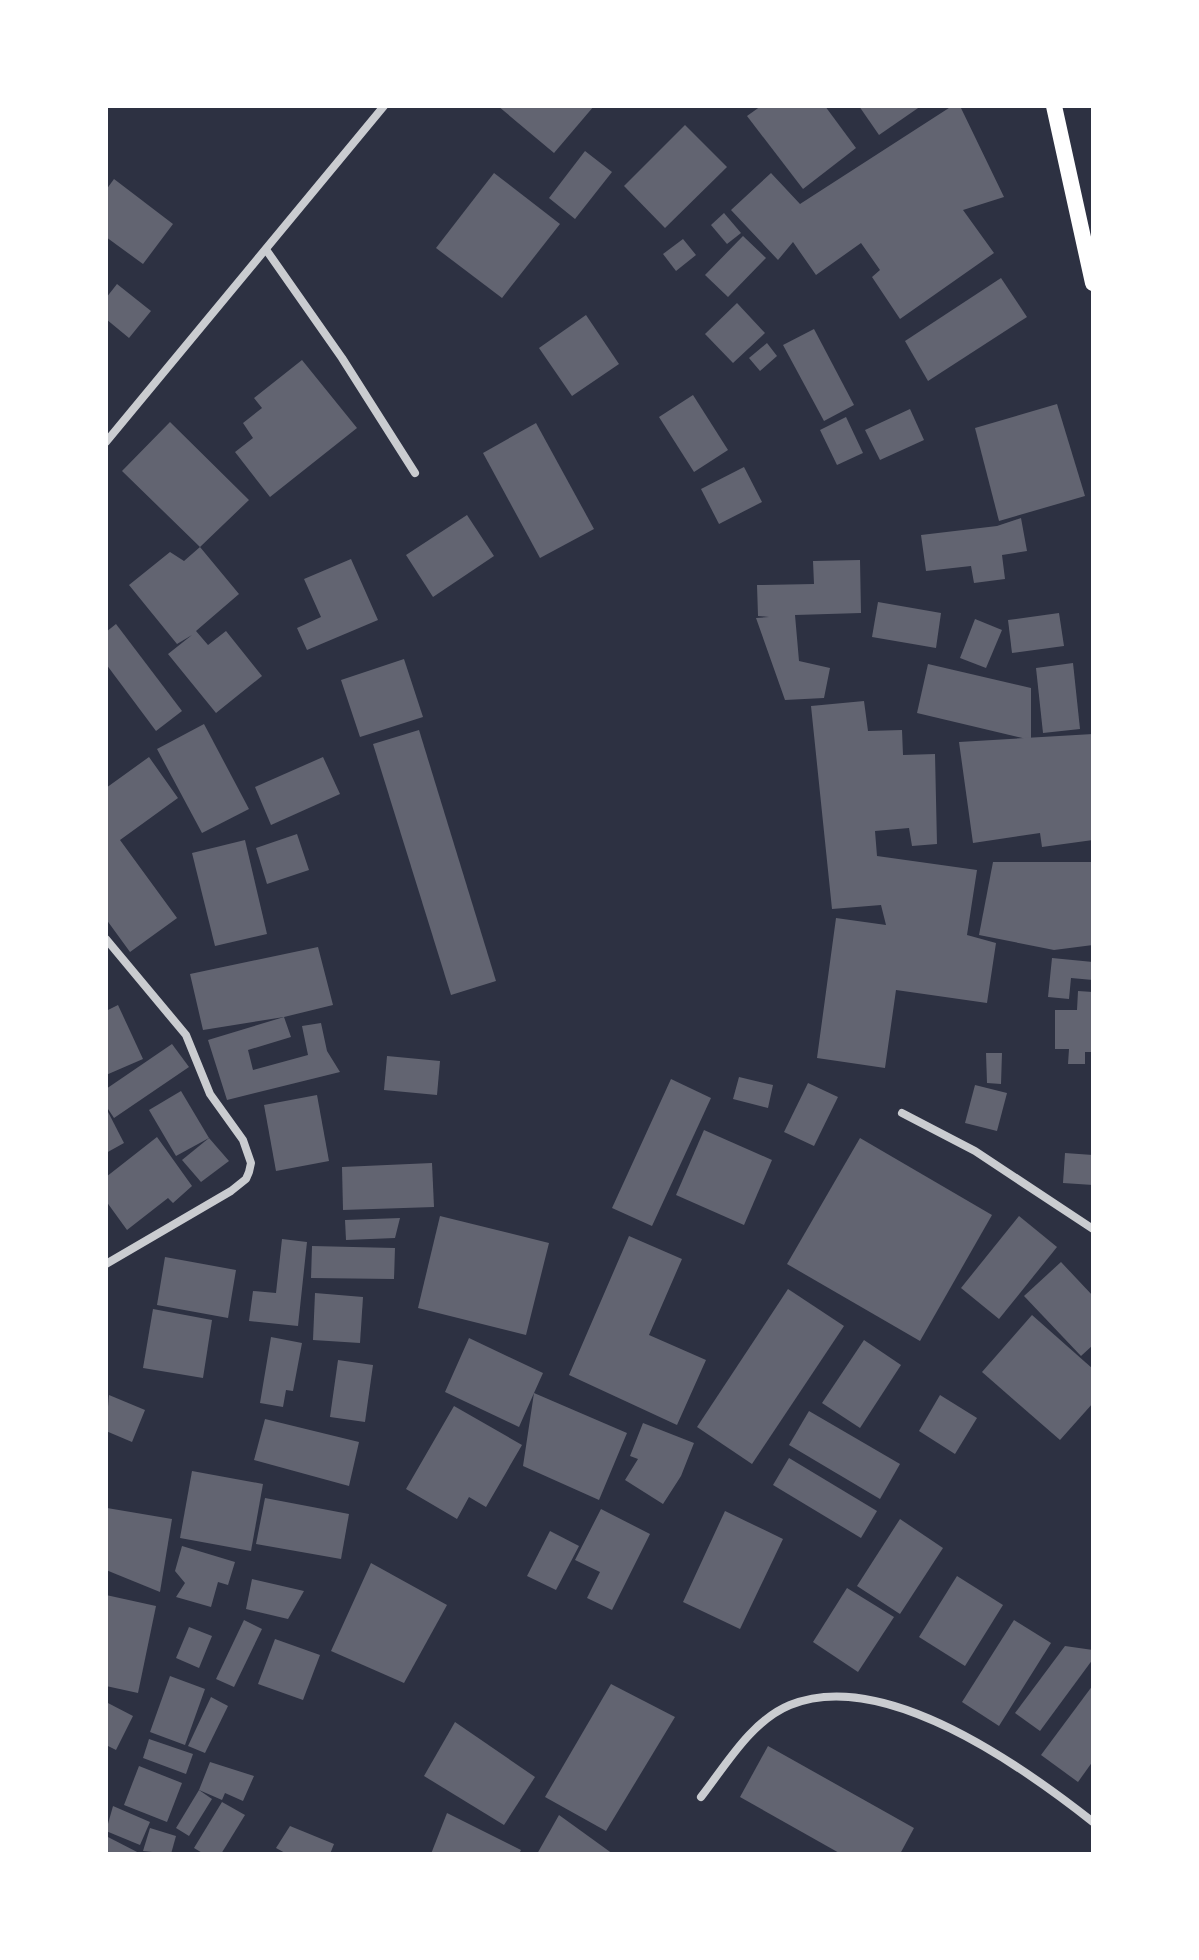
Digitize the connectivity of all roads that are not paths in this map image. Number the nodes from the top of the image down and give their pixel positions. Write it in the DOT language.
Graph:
graph roads {
  1 [pos="384,106"];
  2 [pos="1054,106"];
  3 [pos="267,251"];
  4 [pos="1093,283"];
  5 [pos="106,442"];
  6 [pos="415,473"];
  7 [pos="106,939"];
  8 [pos="902,1113"];
  9 [pos="1093,1229"];
  10 [pos="106,1264"];
  11 [pos="701,1797"];
  12 [pos="1093,1822"];
  1 -- 3 [label="street"];
  2 -- 4 [label="main road"];
  3 -- 5 [label="street"];
  3 -- 6 [label="street"];
  7 -- 10 [label="street"];
  8 -- 9 [label="street"];
  11 -- 12 [label="street"];
}
